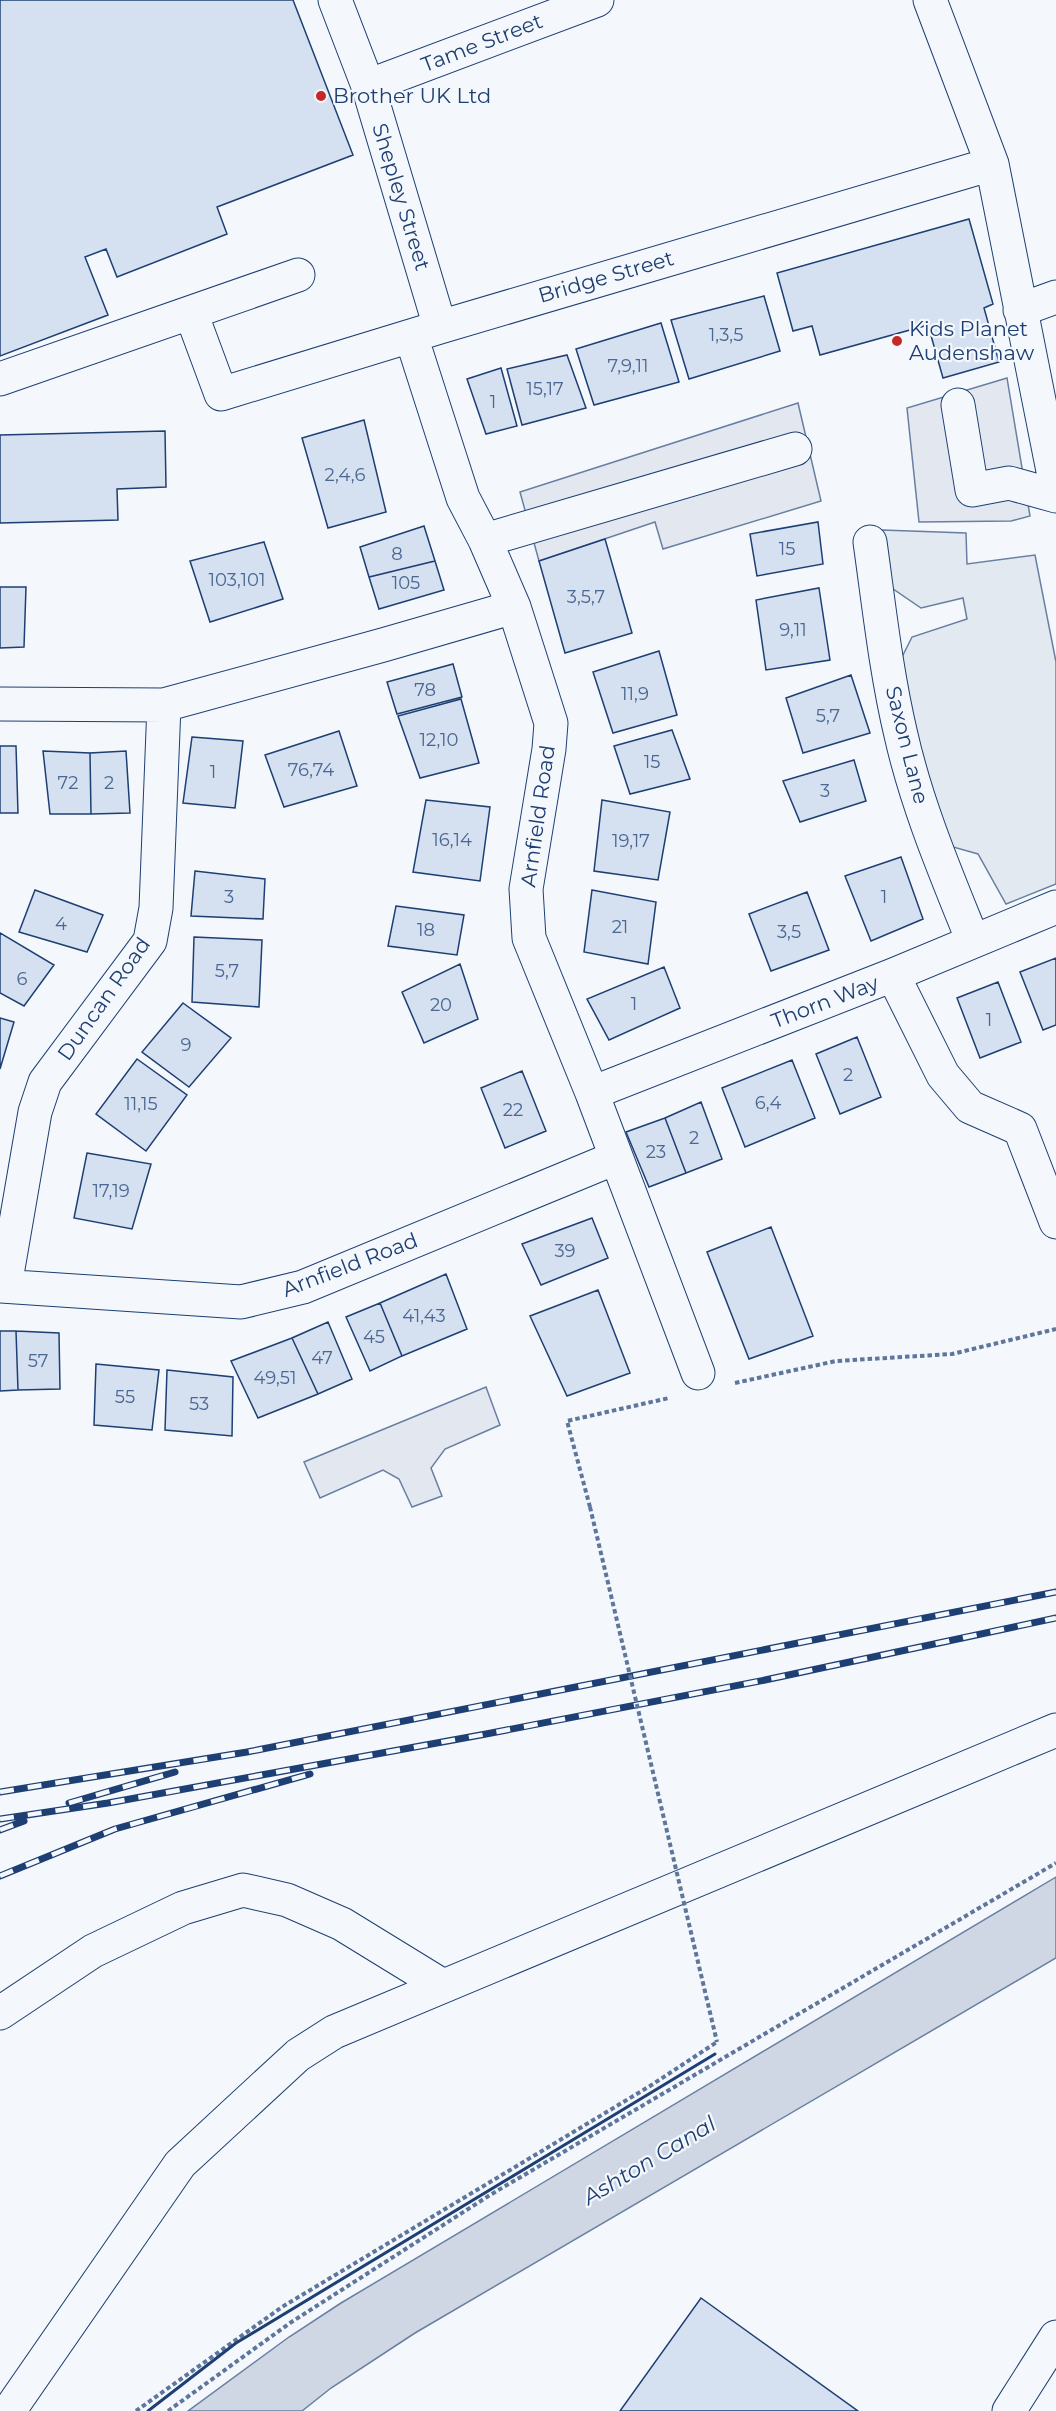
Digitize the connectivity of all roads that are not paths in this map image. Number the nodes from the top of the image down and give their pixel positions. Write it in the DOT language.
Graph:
graph roads {
  1 [pos="335,0"];
  2 [pos="597,0"];
  3 [pos="930,0"];
  4 [pos="368,86"];
  5 [pos="992,164"];
  6 [pos="298,275"];
  7 [pos="1056,297"];
  8 [pos="1020,310"];
  9 [pos="191,313"];
  10 [pos="426,331"];
  11 [pos="0,379"];
  12 [pos="958,405"];
  13 [pos="795,449"];
  14 [pos="1056,486"];
  15 [pos="1056,496"];
  16 [pos="485,540"];
  17 [pos="870,542"];
  18 [pos="514,607"];
  19 [pos="0,704"];
  20 [pos="164,705"];
  21 [pos="1056,907"];
  22 [pos="973,941"];
  23 [pos="893,975"];
  24 [pos="592,1093"];
  25 [pos="615,1158"];
  26 [pos="1056,1222"];
  27 [pos="3,1286"];
  28 [pos="712,1379"];
  29 [pos="1056,1730"];
  30 [pos="443,1986"];
  31 [pos="0,2013"];
  32 [pos="1056,2337"];
  33 [pos="9,2411"];
  34 [pos="1009,2411"];
  1 -- 4 [label="street, Shepley Street"];
  2 -- 4 [label="street, Tame Street"];
  3 -- 5 [label="street"];
  4 -- 10 [label="street, Shepley Street"];
  5 -- 8 [label="street"];
  5 -- 10 [label="street, Bridge Street"];
  6 -- 9 [label="street"];
  7 -- 8 [label="street"];
  8 -- 14 [label="street"];
  9 -- 10 [label="street, Bridge Street"];
  9 -- 11 [label="street"];
  10 -- 16 [label="street, Arnfield Road"];
  12 -- 15 [label="street"];
  13 -- 16 [label="street"];
  16 -- 18 [label="street, Arnfield Road"];
  17 -- 22 [label="street, Saxon Lane"];
  18 -- 20 [label="street"];
  18 -- 24 [label="street, Arnfield Road"];
  19 -- 20 [label="street"];
  20 -- 27 [label="street, Duncan Road"];
  21 -- 22 [label="street, Thorn Way"];
  22 -- 23 [label="street, Thorn Way"];
  23 -- 24 [label="street, Thorn Way"];
  23 -- 26 [label="street"];
  24 -- 25 [label="street, Arnfield Road"];
  25 -- 27 [label="street, Arnfield Road"];
  25 -- 28 [label="street, Arnfield Road"];
  29 -- 30 [label="street"];
  30 -- 31 [label="street"];
  30 -- 33 [label="street"];
  32 -- 34 [label="street"];
}
